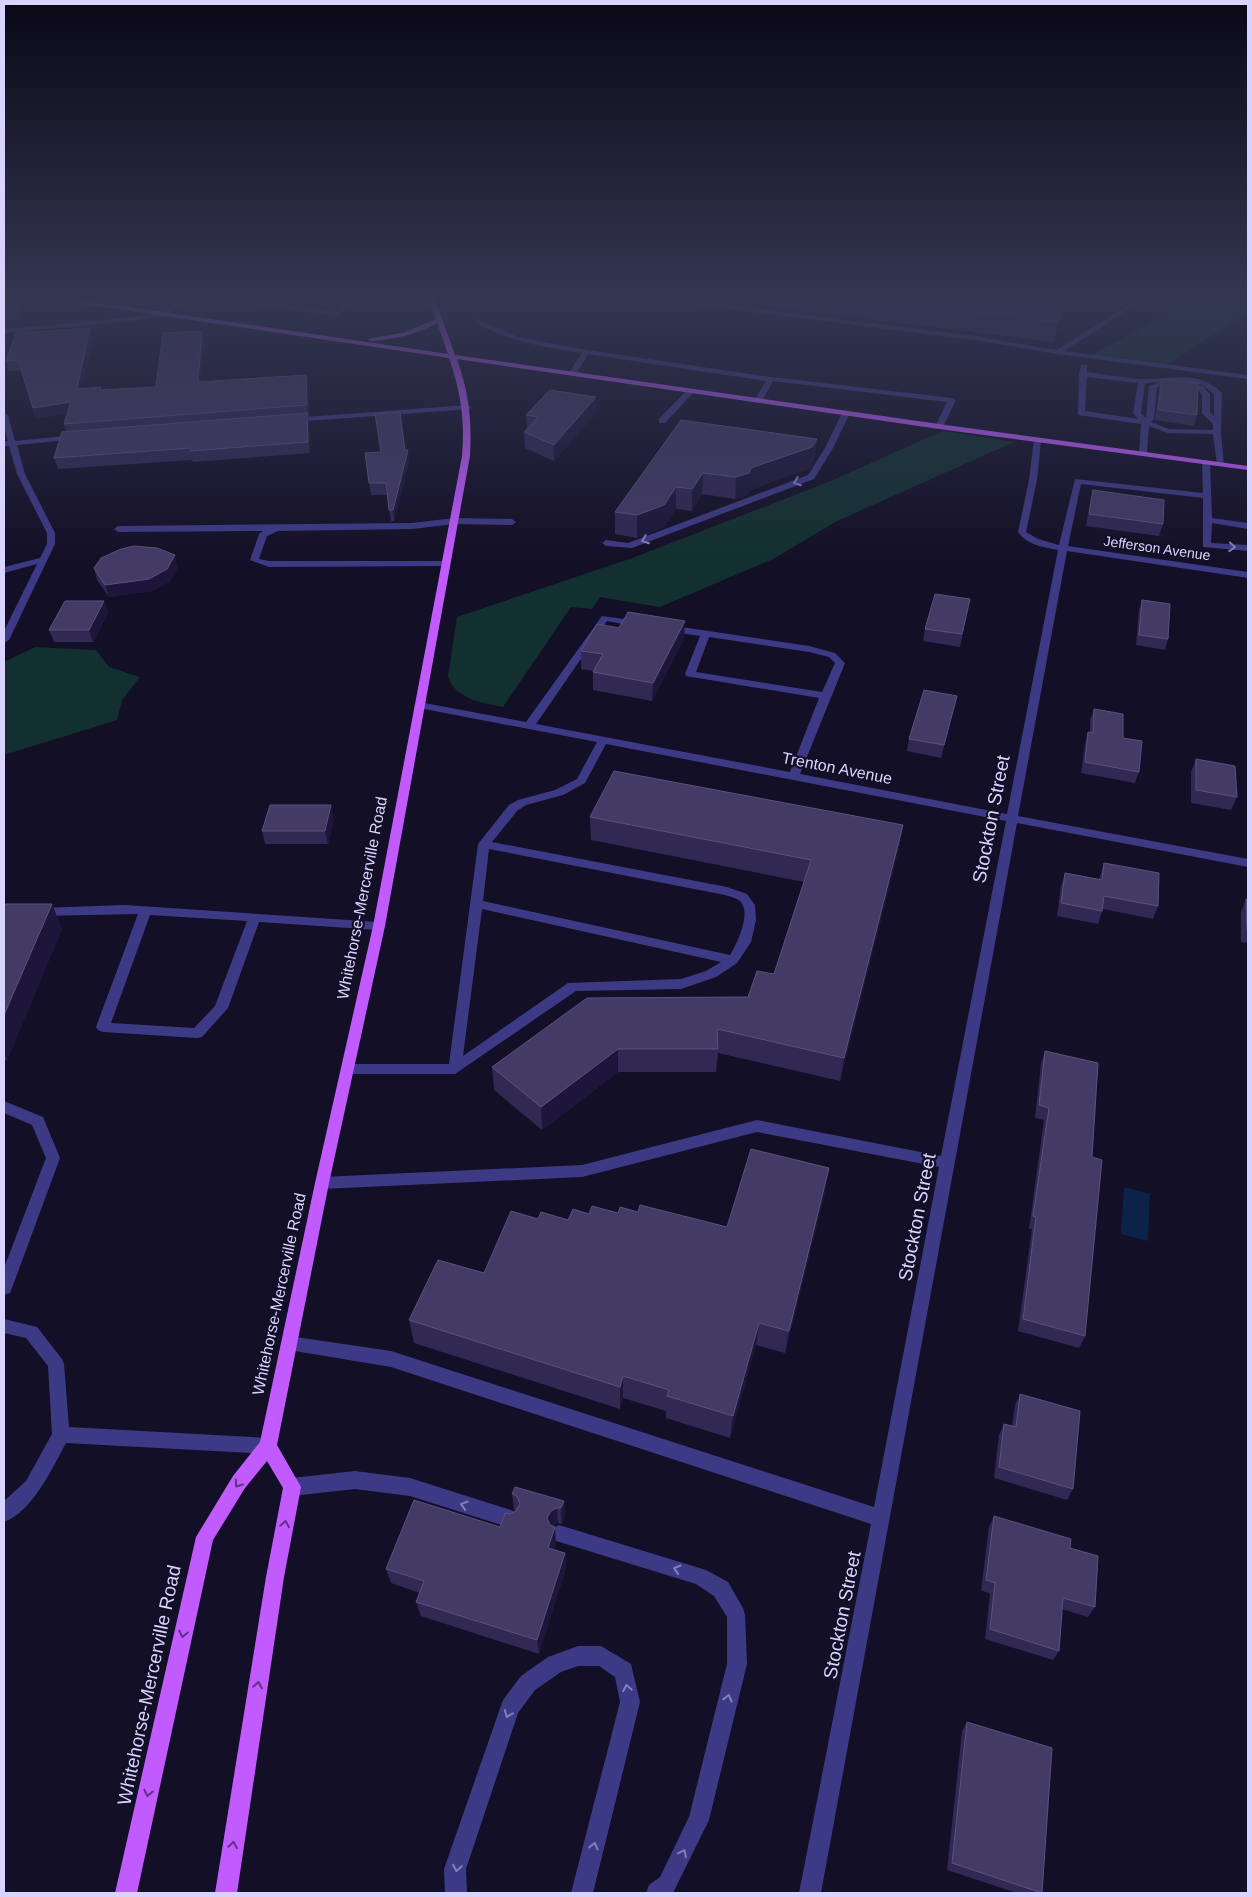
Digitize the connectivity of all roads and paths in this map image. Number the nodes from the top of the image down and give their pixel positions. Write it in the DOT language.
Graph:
graph roads {
  1 [pos="462,385"];
  2 [pos="646,385"];
  3 [pos="768,385"];
  4 [pos="819,385"];
  5 [pos="1083,385"];
  6 [pos="1142,385"];
  7 [pos="1159,385"];
  8 [pos="1176,385"];
  9 [pos="1206,385"];
  10 [pos="691,391"];
  11 [pos="758,401"];
  12 [pos="467,407"];
  13 [pos="846,413"];
  14 [pos="4,415"];
  15 [pos="286,421"];
  16 [pos="662,421"];
  17 [pos="1145,422"];
  18 [pos="939,427"];
  19 [pos="1218,428"];
  20 [pos="90,436"];
  21 [pos="1038,441"];
  22 [pos="7,443"];
  23 [pos="1144,453"];
  24 [pos="1206,462"];
  25 [pos="1221,464"];
  26 [pos="1248,468"];
  27 [pos="1207,496"];
  28 [pos="1208,520"];
  29 [pos="454,521"];
  30 [pos="512,522"];
  31 [pos="1248,526"];
  32 [pos="277,528"];
  33 [pos="118,529"];
  34 [pos="606,542"];
  35 [pos="1063,548"];
  36 [pos="1248,548"];
  37 [pos="44,560"];
  38 [pos="446,563"];
  39 [pos="4,570"];
  40 [pos="1248,576"];
  41 [pos="706,634"];
  42 [pos="4,640"];
  43 [pos="825,696"];
  44 [pos="419,705"];
  45 [pos="529,726"];
  46 [pos="603,740"];
  47 [pos="794,776"];
  48 [pos="1012,818"];
  49 [pos="484,844"];
  50 [pos="1248,863"];
  51 [pos="476,904"];
  52 [pos="145,911"];
  53 [pos="22,912"];
  54 [pos="254,918"];
  55 [pos="379,926"];
  56 [pos="733,960"];
  57 [pos="348,1069"];
  58 [pos="455,1069"];
  59 [pos="4,1107"];
  60 [pos="948,1163"];
  61 [pos="322,1183"];
  62 [pos="4,1288"];
  63 [pos="4,1326"];
  64 [pos="289,1343"];
  65 [pos="61,1435"];
  66 [pos="268,1446"];
  67 [pos="292,1487"];
  68 [pos="4,1513"];
  69 [pos="880,1518"];
  70 [pos="511,1519"];
  71 [pos="559,1534"];
  72 [pos="126,1893"];
  73 [pos="226,1893"];
  74 [pos="456,1893"];
  75 [pos="582,1893"];
  76 [pos="657,1893"];
  77 [pos="810,1893"];
  1 -- 12 [label="main road, Whitehorse-Mercerville Road"];
  2 -- 10 [label="main road"];
  3 -- 11 [label="street"];
  4 -- 18 [label="street"];
  5 -- 17 [label="street"];
  6 -- 17 [label="street"];
  7 -- 17 [label="street"];
  8 -- 19 [label="street"];
  9 -- 19 [label="street"];
  10 -- 11 [label="main road"];
  10 -- 16 [label="street"];
  11 -- 13 [label="main road"];
  12 -- 15 [label="street"];
  12 -- 29 [label="main road, Whitehorse-Mercerville Road"];
  13 -- 18 [label="main road"];
  13 -- 34 [label="street, one-way"];
  14 -- 22 [label="street"];
  17 -- 19 [label="street"];
  17 -- 23 [label="street"];
  18 -- 21 [label="main road"];
  19 -- 25 [label="street"];
  20 -- 22 [label="street"];
  21 -- 23 [label="main road"];
  21 -- 35 [label="street, Jefferson Avenue"];
  22 -- 37 [label="street"];
  23 -- 24 [label="main road"];
  24 -- 25 [label="main road"];
  24 -- 27 [label="street"];
  25 -- 26 [label="main road"];
  27 -- 28 [label="street"];
  27 -- 35 [label="street, Stockton Street"];
  28 -- 31 [label="street"];
  28 -- 36 [label="street, one-way"];
  29 -- 30 [label="street"];
  29 -- 32 [label="street"];
  29 -- 38 [label="main road, Whitehorse-Mercerville Road"];
  32 -- 33 [label="street"];
  32 -- 38 [label="street"];
  35 -- 40 [label="street, Jefferson Avenue"];
  35 -- 48 [label="street, Stockton Street"];
  37 -- 39 [label="street"];
  37 -- 42 [label="street"];
  38 -- 44 [label="main road, Whitehorse-Mercerville Road"];
  41 -- 43 [label="street"];
  41 -- 43 [label="street"];
  41 -- 45 [label="street"];
  43 -- 47 [label="street"];
  44 -- 45 [label="street, Trenton Avenue"];
  44 -- 55 [label="main road, Whitehorse-Mercerville Road"];
  45 -- 46 [label="street, Trenton Avenue"];
  46 -- 47 [label="street, Trenton Avenue"];
  46 -- 49 [label="street"];
  47 -- 48 [label="street, Trenton Avenue"];
  48 -- 50 [label="street, Trenton Avenue"];
  48 -- 60 [label="street, Stockton Street"];
  49 -- 51 [label="street"];
  49 -- 56 [label="street"];
  51 -- 56 [label="street"];
  51 -- 58 [label="street"];
  52 -- 53 [label="street"];
  52 -- 54 [label="street"];
  52 -- 54 [label="street"];
  54 -- 55 [label="street"];
  55 -- 57 [label="main road, Whitehorse-Mercerville Road"];
  56 -- 58 [label="street"];
  57 -- 58 [label="street"];
  57 -- 61 [label="main road, Whitehorse-Mercerville Road"];
  59 -- 62 [label="street"];
  60 -- 61 [label="street"];
  60 -- 69 [label="street, Stockton Street"];
  61 -- 64 [label="main road, Whitehorse-Mercerville Road"];
  63 -- 65 [label="street"];
  64 -- 66 [label="main road, Whitehorse-Mercerville Road"];
  64 -- 69 [label="street"];
  65 -- 66 [label="street"];
  65 -- 68 [label="street"];
  66 -- 67 [label="main road"];
  66 -- 72 [label="main road, Whitehorse-Mercerville Road, one-way"];
  70 -- 67 [label="street, one-way"];
  73 -- 67 [label="main road, one-way"];
  69 -- 77 [label="street, Stockton Street"];
  76 -- 71 [label="street, one-way"];
  75 -- 74 [label="street, one-way"];
}
